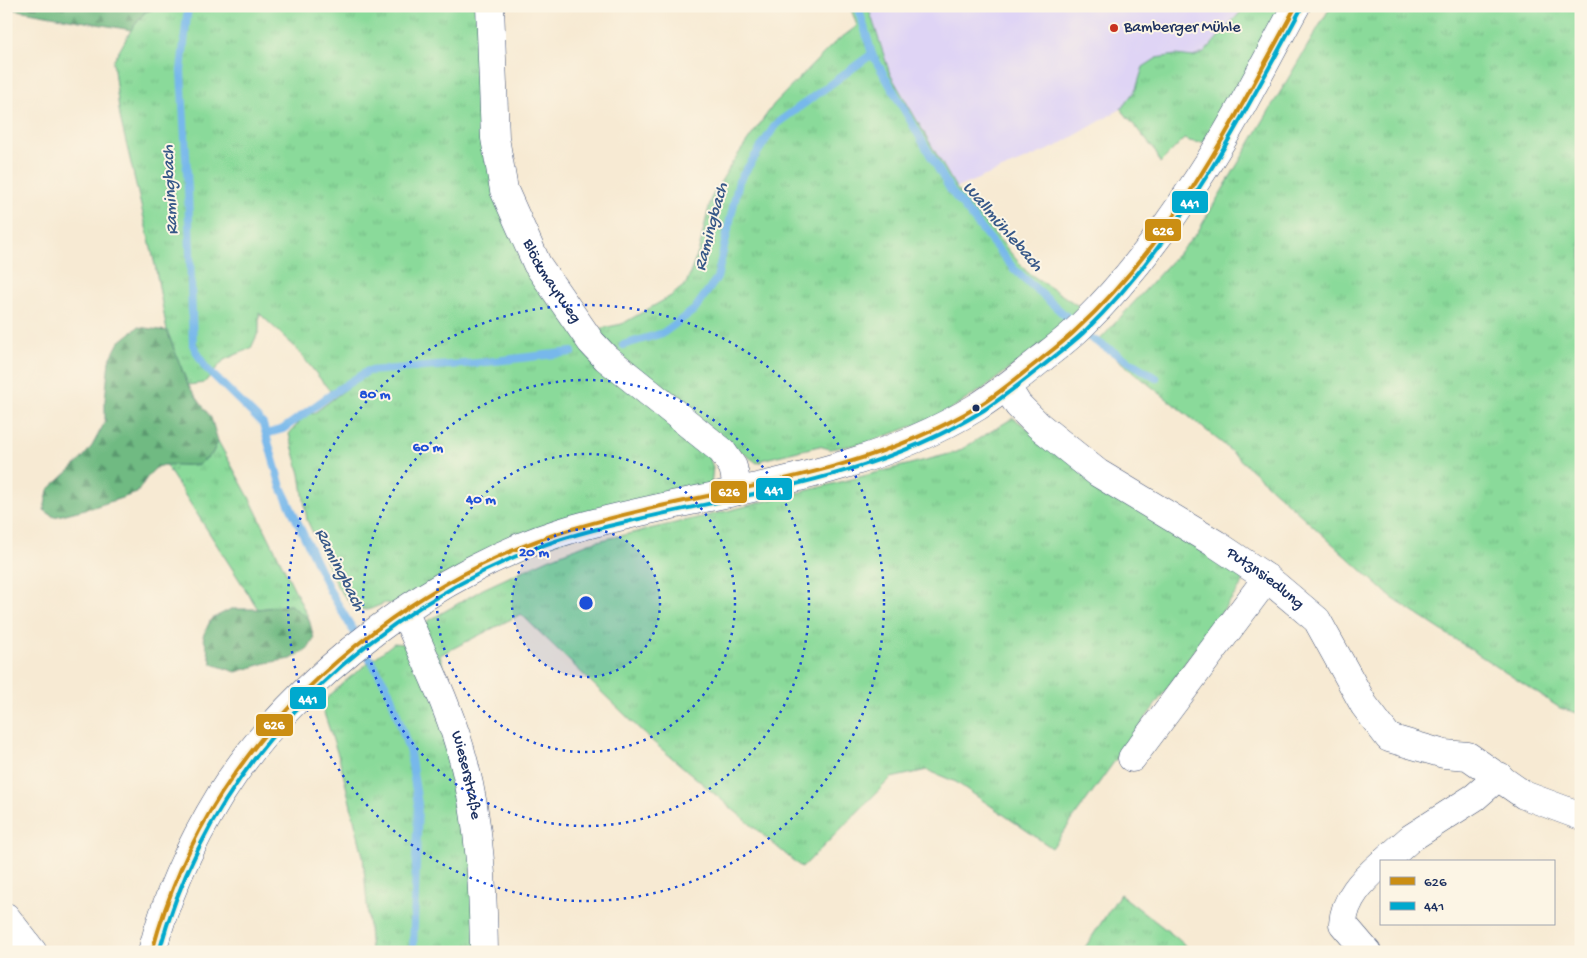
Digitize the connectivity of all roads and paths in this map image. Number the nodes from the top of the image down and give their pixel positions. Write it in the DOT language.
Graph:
graph roads {
  1 [pos="490,6"];
  2 [pos="1296,6"];
  3 [pos="1007,387"];
  4 [pos="738,491"];
  5 [pos="1267,578"];
  6 [pos="397,616"];
  7 [pos="1132,758"];
  8 [pos="1499,776"];
  9 [pos="1581,816"];
  10 [pos="1386,860"];
  11 [pos="1380,865"];
  12 [pos="6,917"];
  13 [pos="33,952"];
  14 [pos="152,952"];
  15 [pos="484,952"];
  16 [pos="1367,952"];
  1 -- 4 [label="street, Blöckmayrweg"];
  2 -- 3 [label="street"];
  3 -- 4 [label="street"];
  3 -- 5 [label="street, Putznsiedlung"];
  4 -- 6 [label="street"];
  5 -- 7 [label="street"];
  5 -- 8 [label="street, Putznsiedlung"];
  6 -- 14 [label="street"];
  6 -- 15 [label="street, Wieserstraße"];
  8 -- 9 [label="street, Putznsiedlung"];
  8 -- 10 [label="street"];
  11 -- 16 [label="street"];
  12 -- 13 [label="street"];
}
